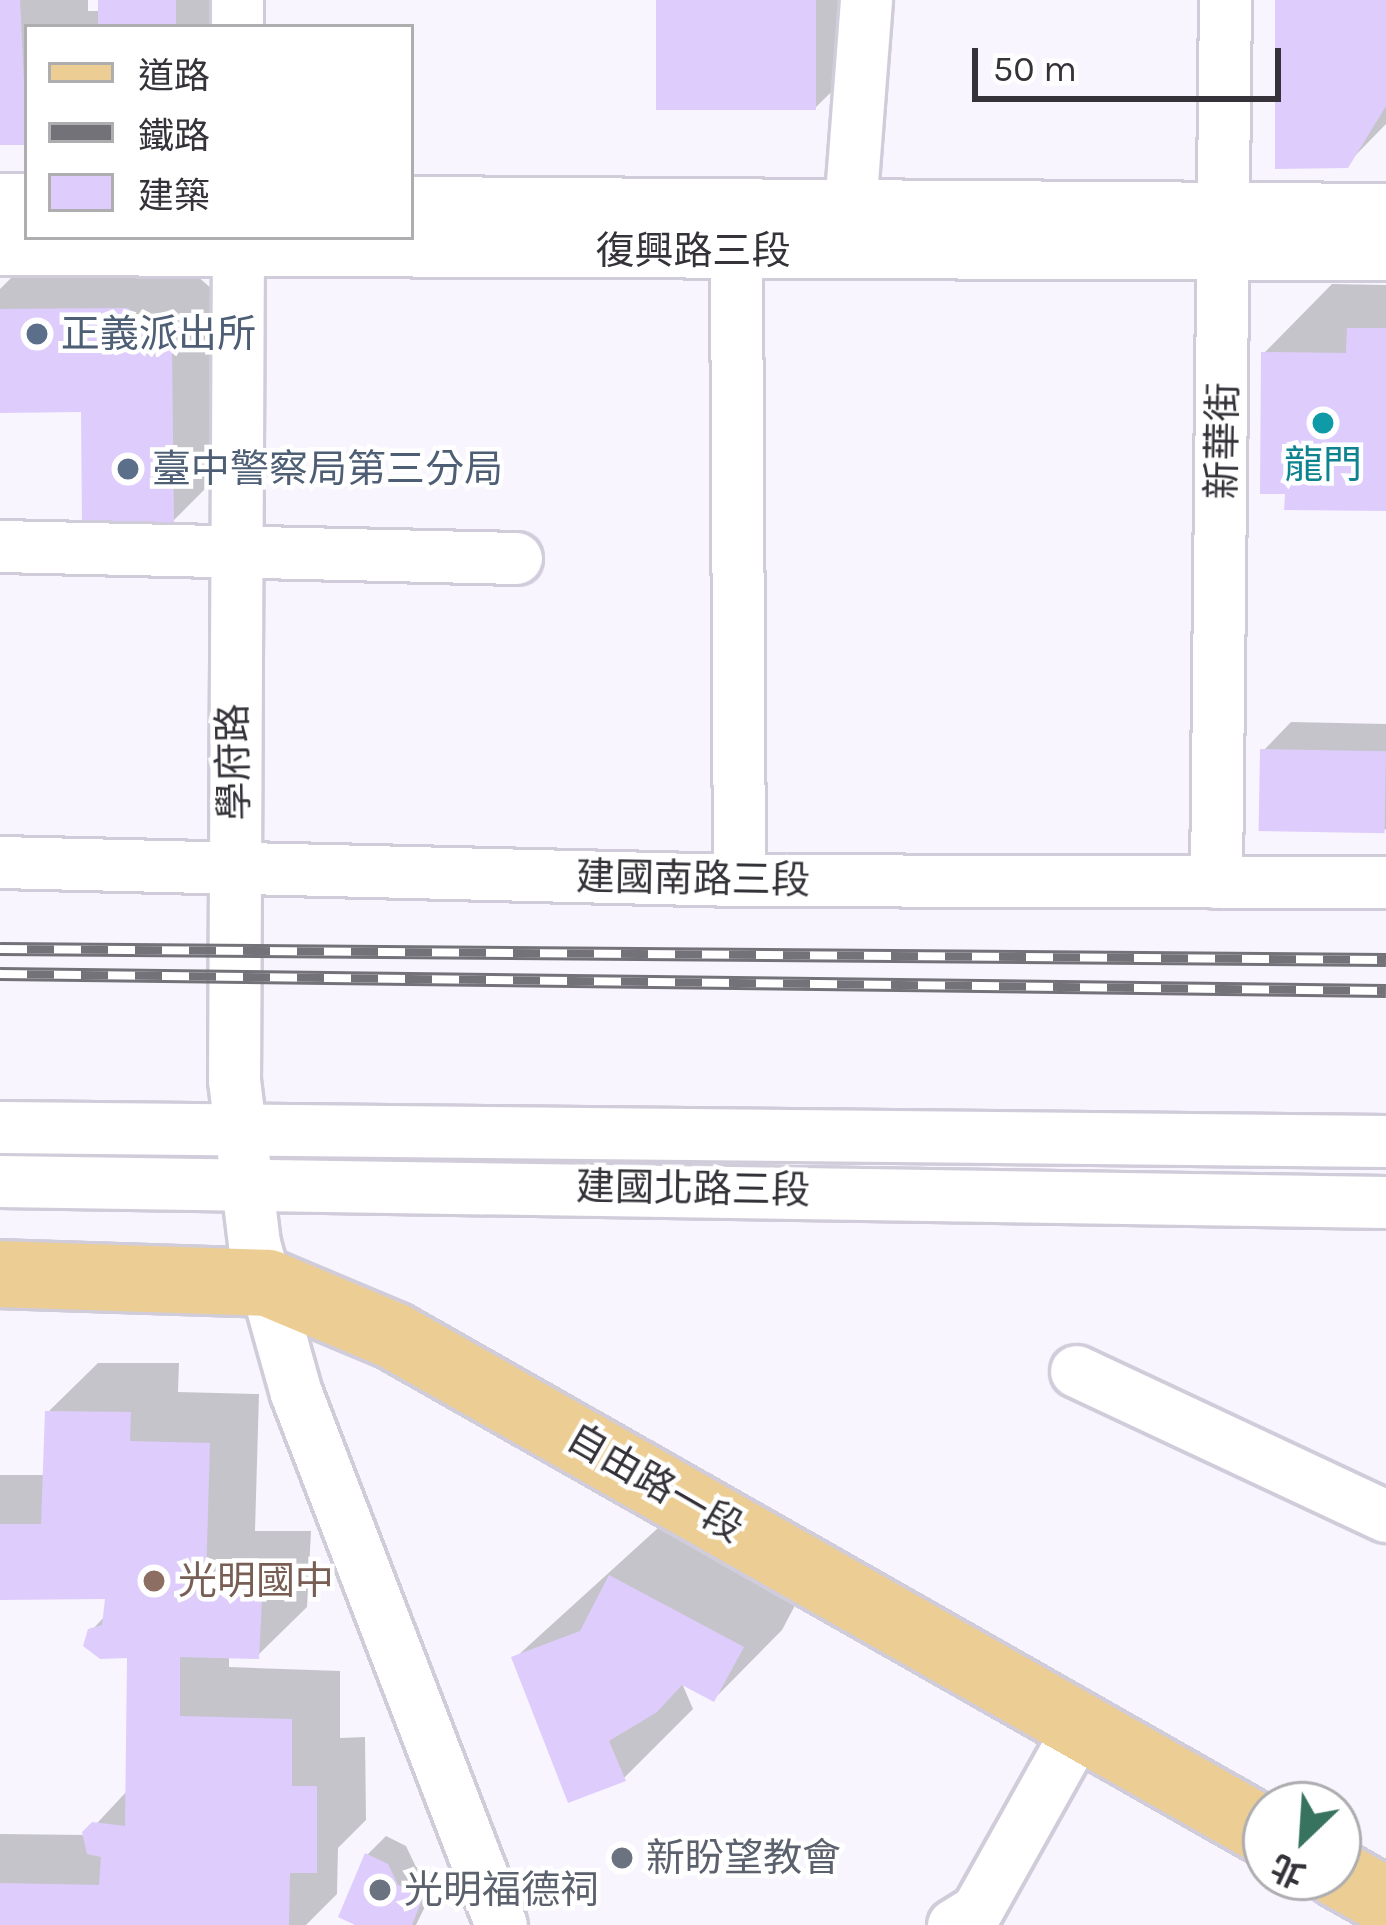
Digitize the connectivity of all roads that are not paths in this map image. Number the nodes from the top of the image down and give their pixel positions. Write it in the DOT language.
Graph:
graph roads {
  1 [pos="866,0"];
  2 [pos="1225,0"];
  3 [pos="414,202"];
  4 [pos="850,208"];
  5 [pos="1386,208"];
  6 [pos="1227,229"];
  7 [pos="238,243"];
  8 [pos="0,249"];
  9 [pos="736,252"];
  10 [pos="1386,254"];
  11 [pos="0,546"];
  12 [pos="231,547"];
  13 [pos="516,558"];
  14 [pos="0,862"];
  15 [pos="236,870"];
  16 [pos="739,880"];
  17 [pos="1216,882"];
  18 [pos="1386,882"];
  19 [pos="237,1126"];
  20 [pos="0,1127"];
  21 [pos="1386,1141"];
  22 [pos="244,1180"];
  23 [pos="0,1181"];
  24 [pos="1386,1202"];
  25 [pos="0,1274"];
  26 [pos="268,1283"];
  27 [pos="1076,1371"];
  28 [pos="1386,1516"];
  29 [pos="1080,1726"];
  30 [pos="1242,1818"];
  31 [pos="501,1925"];
  32 [pos="953,1925"];
  1 -- 4 [label="street"];
  2 -- 6 [label="street, 新華街"];
  3 -- 4 [label="street, 復興路三段"];
  4 -- 6 [label="street, 復興路三段"];
  5 -- 6 [label="street, 復興路三段"];
  6 -- 9 [label="street, 復興路三段"];
  6 -- 10 [label="street, 復興路三段"];
  6 -- 17 [label="street, 新華街"];
  7 -- 8 [label="street, 復興路三段"];
  7 -- 9 [label="street, 復興路三段"];
  7 -- 12 [label="street, 學府路"];
  9 -- 16 [label="street"];
  11 -- 12 [label="street"];
  12 -- 13 [label="street"];
  12 -- 15 [label="street, 學府路"];
  14 -- 15 [label="street, 建國南路三段"];
  15 -- 16 [label="street, 建國南路三段"];
  15 -- 19 [label="street, 學府路"];
  16 -- 17 [label="street, 建國南路三段"];
  17 -- 18 [label="street, 建國南路三段"];
  19 -- 20 [label="street, 建國北路三段"];
  19 -- 21 [label="street, 建國北路三段"];
  19 -- 22 [label="street, 學府路"];
  22 -- 23 [label="street, 建國北路三段"];
  22 -- 24 [label="street, 建國北路三段"];
  22 -- 26 [label="street, 學府路"];
  25 -- 26 [label="main road, 自由路一段"];
  26 -- 29 [label="main road, 自由路一段"];
  26 -- 31 [label="street, 學府路"];
  27 -- 28 [label="street"];
  29 -- 30 [label="main road, 自由路一段"];
  29 -- 32 [label="street"];
}
